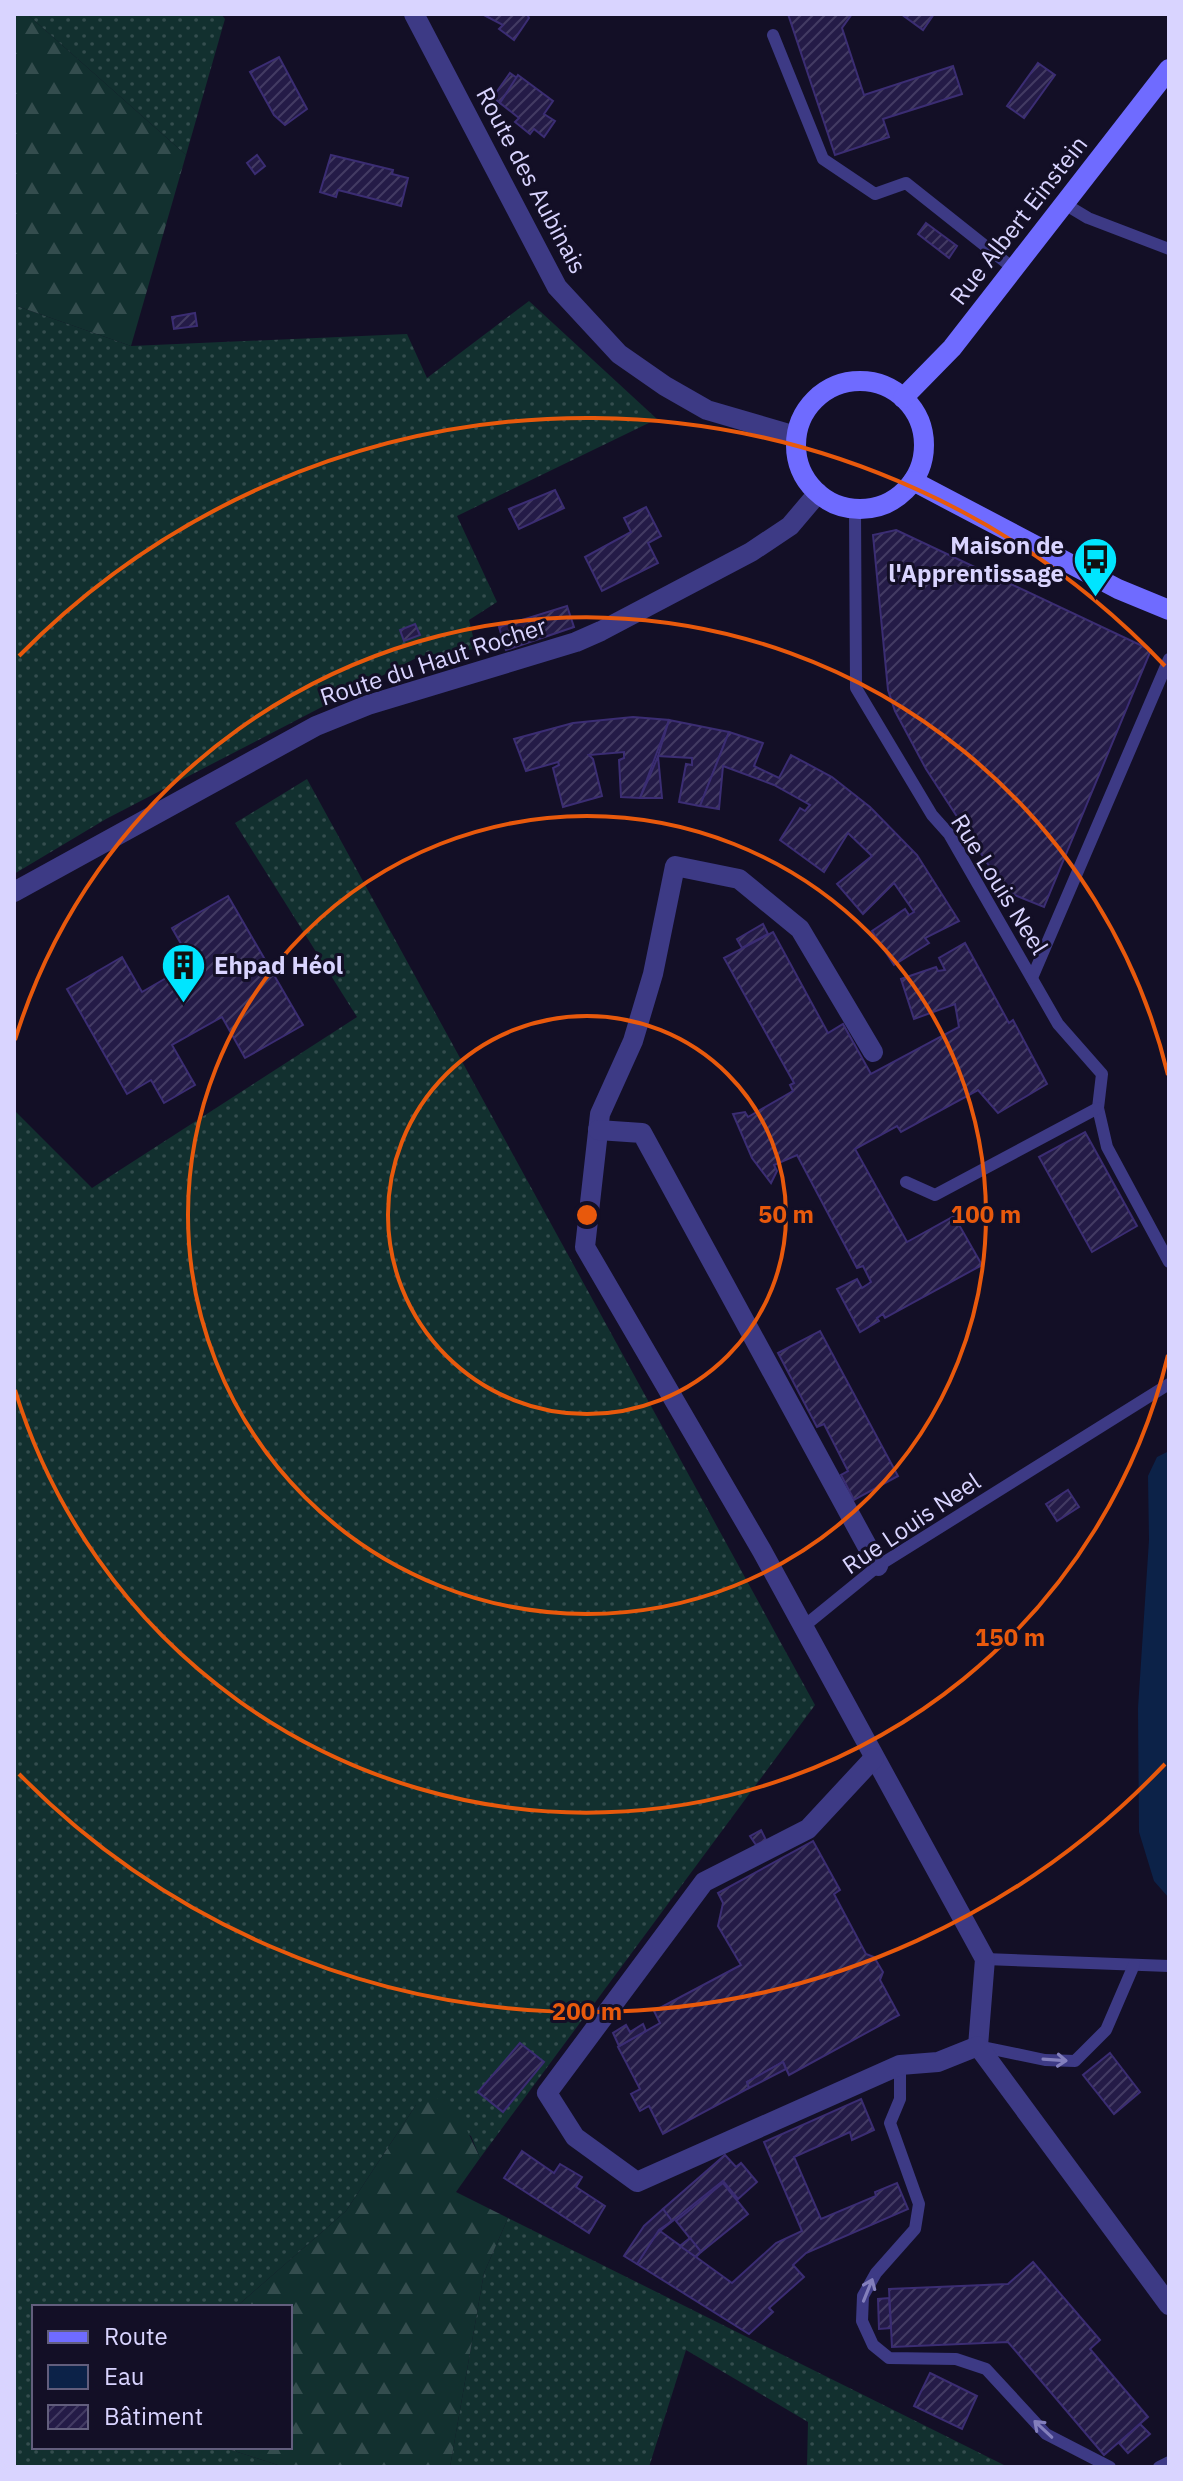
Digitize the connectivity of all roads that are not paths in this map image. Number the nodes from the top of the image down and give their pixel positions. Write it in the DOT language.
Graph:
graph roads {
  1 [pos="414,14"];
  2 [pos="773,35"];
  3 [pos="1169,69"];
  4 [pos="1063,203"];
  5 [pos="1169,249"];
  6 [pos="1013,268"];
  7 [pos="903,398"];
  8 [pos="796,436"];
  9 [pos="913,481"];
  10 [pos="818,493"];
  11 [pos="855,509"];
  12 [pos="1169,610"];
  13 [pos="1169,659"];
  14 [pos="14,892"];
  15 [pos="1032,978"];
  16 [pos="873,1052"];
  17 [pos="1098,1108"];
  18 [pos="598,1130"];
  19 [pos="906,1182"];
  20 [pos="1169,1262"];
  21 [pos="1169,1384"];
  22 [pos="878,1566"];
  23 [pos="803,1627"];
  24 [pos="874,1758"];
  25 [pos="985,1959"];
  26 [pos="1134,1965"];
  27 [pos="1169,1966"];
  28 [pos="978,2046"];
  29 [pos="900,2065"];
  30 [pos="1169,2305"];
  31 [pos="1169,2462"];
  32 [pos="1110,2467"];
  33 [pos="1159,2467"];
  1 -- 8 [label="street, Route des Aubinais"];
  2 -- 6 [label="lane"];
  3 -- 4 [label="street, Rue Albert Einstein"];
  4 -- 5 [label="lane"];
  4 -- 6 [label="street, Rue Albert Einstein"];
  6 -- 7 [label="street, Rue Albert Einstein"];
  7 -- 8 [label="street"];
  7 -- 9 [label="street"];
  8 -- 10 [label="street"];
  9 -- 11 [label="street"];
  9 -- 12 [label="street"];
  10 -- 11 [label="street"];
  10 -- 14 [label="street, Route du Haut Rocher"];
  11 -- 15 [label="lane, Rue Louis Neel"];
  13 -- 15 [label="lane"];
  15 -- 17 [label="lane, Rue Louis Neel"];
  16 -- 18 [label="street"];
  17 -- 19 [label="lane"];
  17 -- 20 [label="lane, Rue Louis Neel"];
  18 -- 22 [label="street"];
  18 -- 23 [label="street"];
  21 -- 22 [label="lane, Rue Louis Neel"];
  22 -- 23 [label="lane, Rue Louis Neel"];
  23 -- 24 [label="street"];
  24 -- 25 [label="street"];
  24 -- 29 [label="street"];
  25 -- 26 [label="lane"];
  25 -- 28 [label="street"];
  26 -- 27 [label="lane"];
  28 -- 26 [label="lane, one-way"];
  28 -- 29 [label="street"];
  28 -- 30 [label="street"];
  32 -- 29 [label="lane, one-way"];
  31 -- 33 [label="lane"];
}
